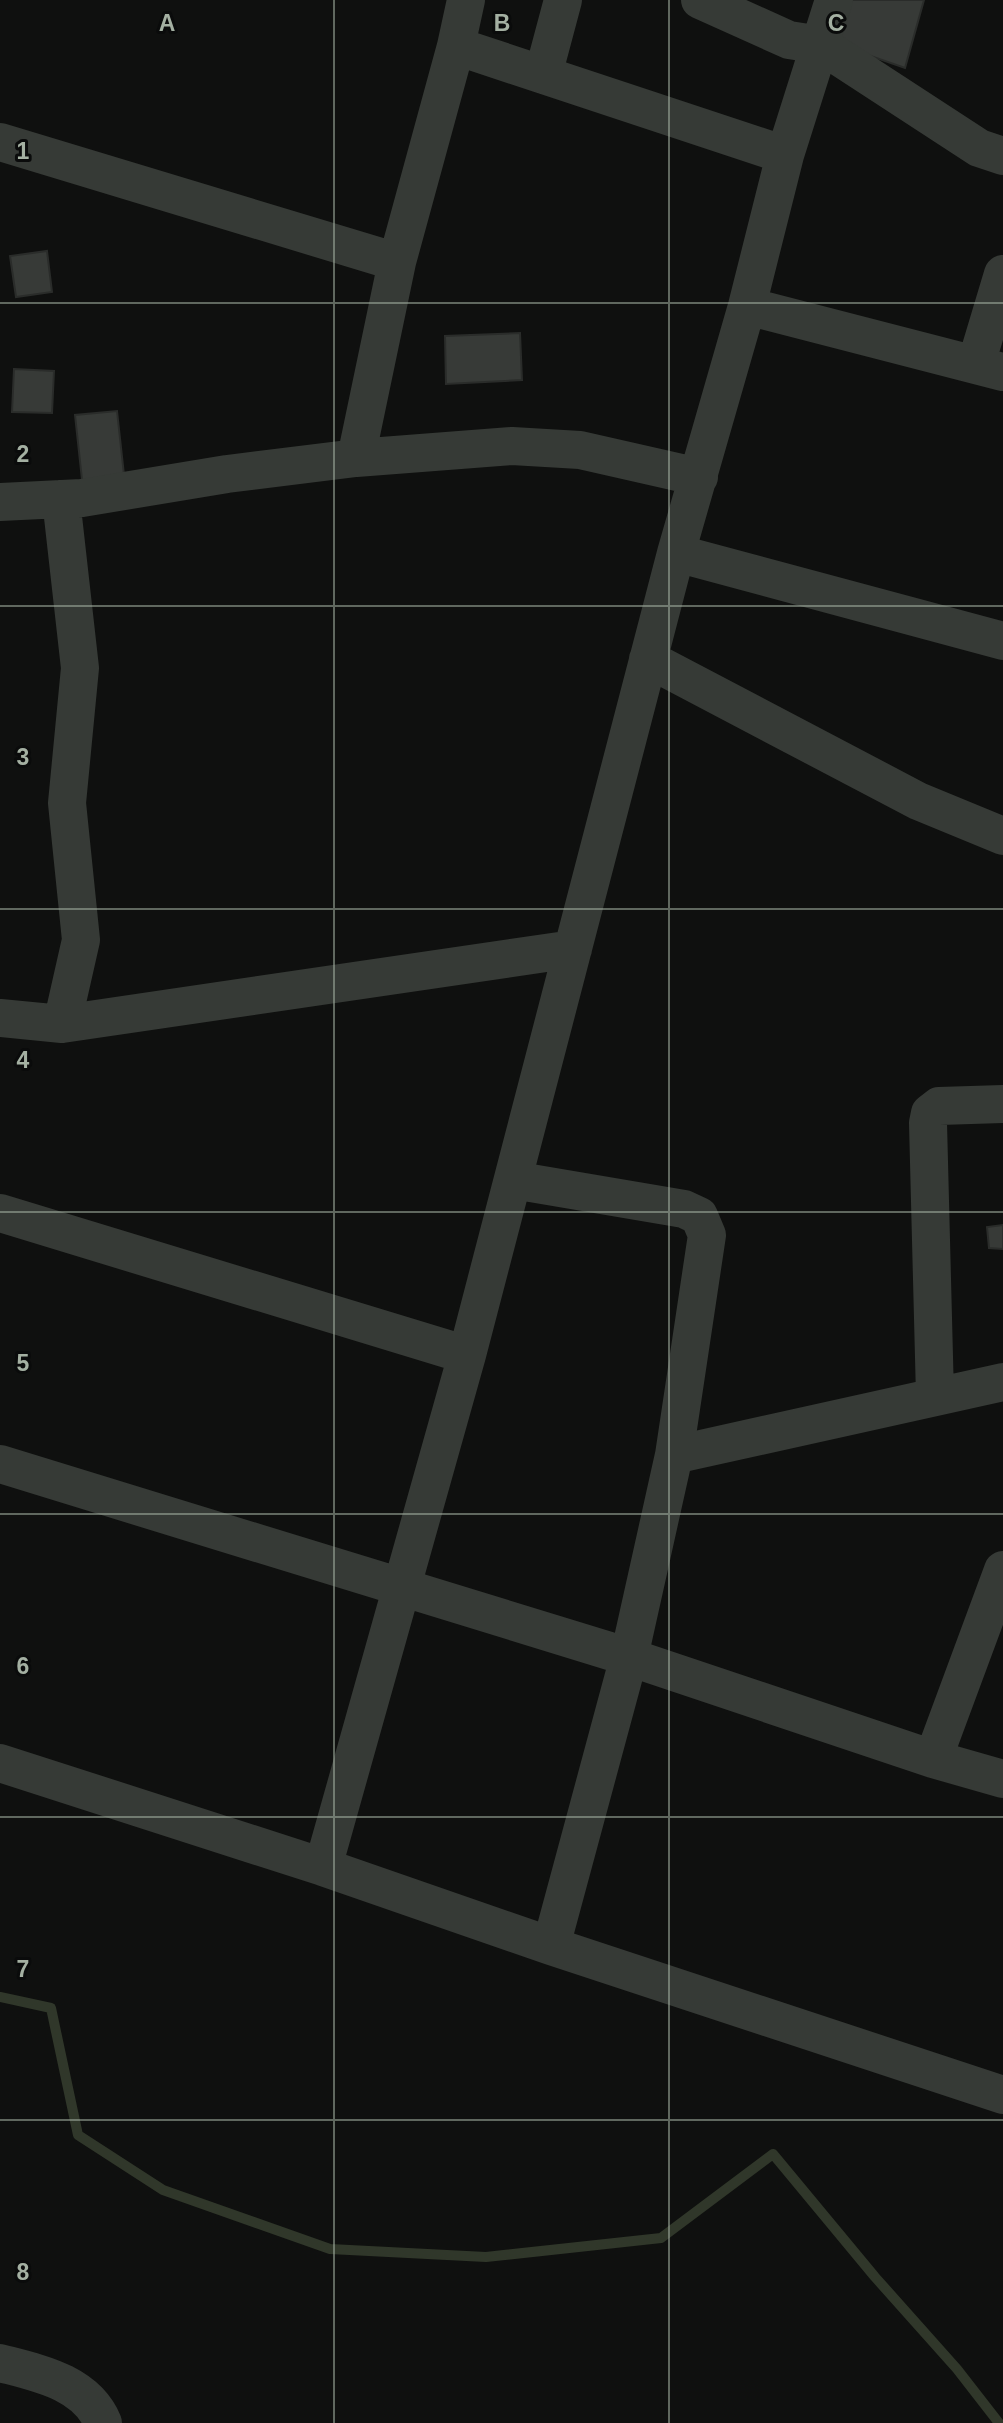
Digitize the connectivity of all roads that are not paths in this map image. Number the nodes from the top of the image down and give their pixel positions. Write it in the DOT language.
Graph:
graph roads {
  1 [pos="466,0"];
  2 [pos="563,0"];
  3 [pos="701,0"];
  4 [pos="834,0"];
  5 [pos="821,45"];
  6 [pos="456,46"];
  7 [pos="543,75"];
  8 [pos="0,142"];
  9 [pos="785,155"];
  10 [pos="1003,156"];
  11 [pos="397,262"];
  12 [pos="1003,274"];
  13 [pos="747,306"];
  14 [pos="990,368"];
  15 [pos="356,458"];
  16 [pos="699,477"];
  17 [pos="61,499"];
  18 [pos="0,502"];
  19 [pos="676,553"];
  20 [pos="1003,641"];
  21 [pos="648,659"];
  22 [pos="1003,836"];
  23 [pos="573,949"];
  24 [pos="0,1018"];
  25 [pos="62,1024"];
  26 [pos="1003,1104"];
  27 [pos="513,1180"];
  28 [pos="0,1213"];
  29 [pos="467,1355"];
  30 [pos="1003,1382"];
  31 [pos="935,1396"];
  32 [pos="674,1455"];
  33 [pos="0,1464"];
  34 [pos="1003,1570"];
  35 [pos="403,1587"];
  36 [pos="629,1657"];
  37 [pos="933,1759"];
  38 [pos="0,1763"];
  39 [pos="1003,1779"];
  40 [pos="323,1867"];
  41 [pos="551,1946"];
  42 [pos="1003,2095"];
  43 [pos="0,2363"];
  44 [pos="103,2423"];
  1 -- 6 [label="street"];
  2 -- 7 [label="street"];
  3 -- 5 [label="street"];
  4 -- 5 [label="street"];
  5 -- 9 [label="street"];
  5 -- 10 [label="street"];
  6 -- 7 [label="street"];
  6 -- 11 [label="street"];
  7 -- 9 [label="street"];
  8 -- 11 [label="street"];
  9 -- 13 [label="street"];
  11 -- 15 [label="street"];
  12 -- 14 [label="street"];
  13 -- 14 [label="street"];
  13 -- 16 [label="street"];
  15 -- 16 [label="street"];
  15 -- 17 [label="street"];
  16 -- 19 [label="street"];
  17 -- 18 [label="street"];
  17 -- 25 [label="street"];
  19 -- 20 [label="street"];
  19 -- 21 [label="street"];
  21 -- 22 [label="street"];
  21 -- 23 [label="street"];
  23 -- 25 [label="street"];
  23 -- 27 [label="street"];
  24 -- 25 [label="street"];
  26 -- 31 [label="street"];
  27 -- 29 [label="street"];
  27 -- 32 [label="street"];
  28 -- 29 [label="street"];
  29 -- 35 [label="street"];
  30 -- 31 [label="street"];
  31 -- 32 [label="street"];
  32 -- 36 [label="street"];
  33 -- 35 [label="street"];
  34 -- 37 [label="street"];
  35 -- 36 [label="street"];
  35 -- 40 [label="street"];
  36 -- 37 [label="street"];
  36 -- 41 [label="street"];
  37 -- 39 [label="street"];
  38 -- 40 [label="street"];
  40 -- 41 [label="street"];
  41 -- 42 [label="street"];
  43 -- 44 [label="street"];
}
